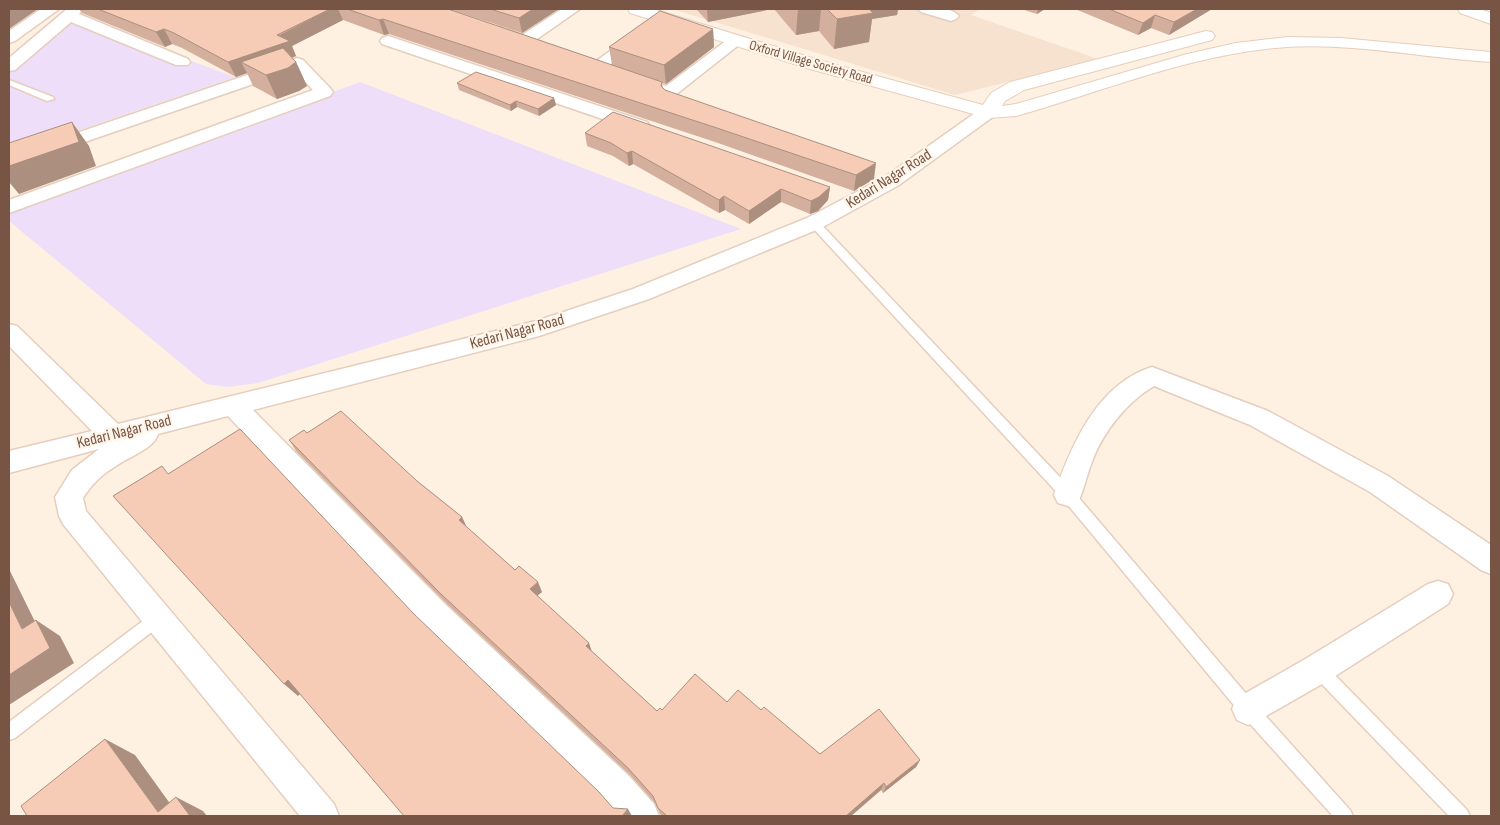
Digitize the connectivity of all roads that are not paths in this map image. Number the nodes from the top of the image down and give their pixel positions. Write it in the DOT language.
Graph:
graph roads {
  1 [pos="51,9"];
  2 [pos="572,9"];
  3 [pos="636,9"];
  4 [pos="926,9"];
  5 [pos="1466,9"];
  6 [pos="72,12"];
  7 [pos="951,16"];
  8 [pos="665,18"];
  9 [pos="1488,19"];
  10 [pos="486,28"];
  11 [pos="9,38"];
  12 [pos="737,40"];
  13 [pos="388,41"];
  14 [pos="1478,42"];
  15 [pos="1491,57"];
  16 [pos="182,62"];
  17 [pos="9,66"];
  18 [pos="9,82"];
  19 [pos="50,99"];
  20 [pos="988,112"];
  21 [pos="656,131"];
  22 [pos="9,162"];
  23 [pos="9,207"];
  24 [pos="814,223"];
  25 [pos="9,332"];
  26 [pos="233,405"];
  27 [pos="172,420"];
  28 [pos="112,435"];
  29 [pos="9,462"];
  30 [pos="1068,495"];
  31 [pos="1491,561"];
  32 [pos="1438,594"];
  33 [pos="157,620"];
  34 [pos="1318,670"];
  35 [pos="1248,708"];
  36 [pos="9,732"];
  37 [pos="322,816"];
  38 [pos="642,816"];
  39 [pos="1344,816"];
  40 [pos="1461,816"];
  1 -- 11 [label="street"];
  2 -- 10 [label="street"];
  3 -- 8 [label="street, Oxford Village Society Road"];
  4 -- 7 [label="street"];
  5 -- 9 [label="street"];
  6 -- 16 [label="street"];
  6 -- 17 [label="street"];
  8 -- 12 [label="street, Oxford Village Society Road"];
  8 -- 12 [label="street"];
  12 -- 20 [label="street, Oxford Village Society Road"];
  13 -- 21 [label="street"];
  14 -- 20 [label="street"];
  15 -- 20 [label="street, Oxford Village Society Road"];
  18 -- 19 [label="lane"];
  20 -- 24 [label="street, Kedari Nagar Road"];
  22 -- 23 [label="street"];
  24 -- 26 [label="street, Kedari Nagar Road"];
  24 -- 30 [label="lane"];
  25 -- 28 [label="street"];
  26 -- 27 [label="street, Kedari Nagar Road"];
  26 -- 38 [label="street"];
  27 -- 28 [label="street, Kedari Nagar Road"];
  27 -- 33 [label="street"];
  28 -- 29 [label="street, Kedari Nagar Road"];
  30 -- 31 [label="street"];
  30 -- 35 [label="lane"];
  32 -- 34 [label="street"];
  33 -- 36 [label="lane"];
  33 -- 37 [label="street"];
  34 -- 35 [label="street"];
  34 -- 40 [label="lane"];
  35 -- 39 [label="lane"];
}
